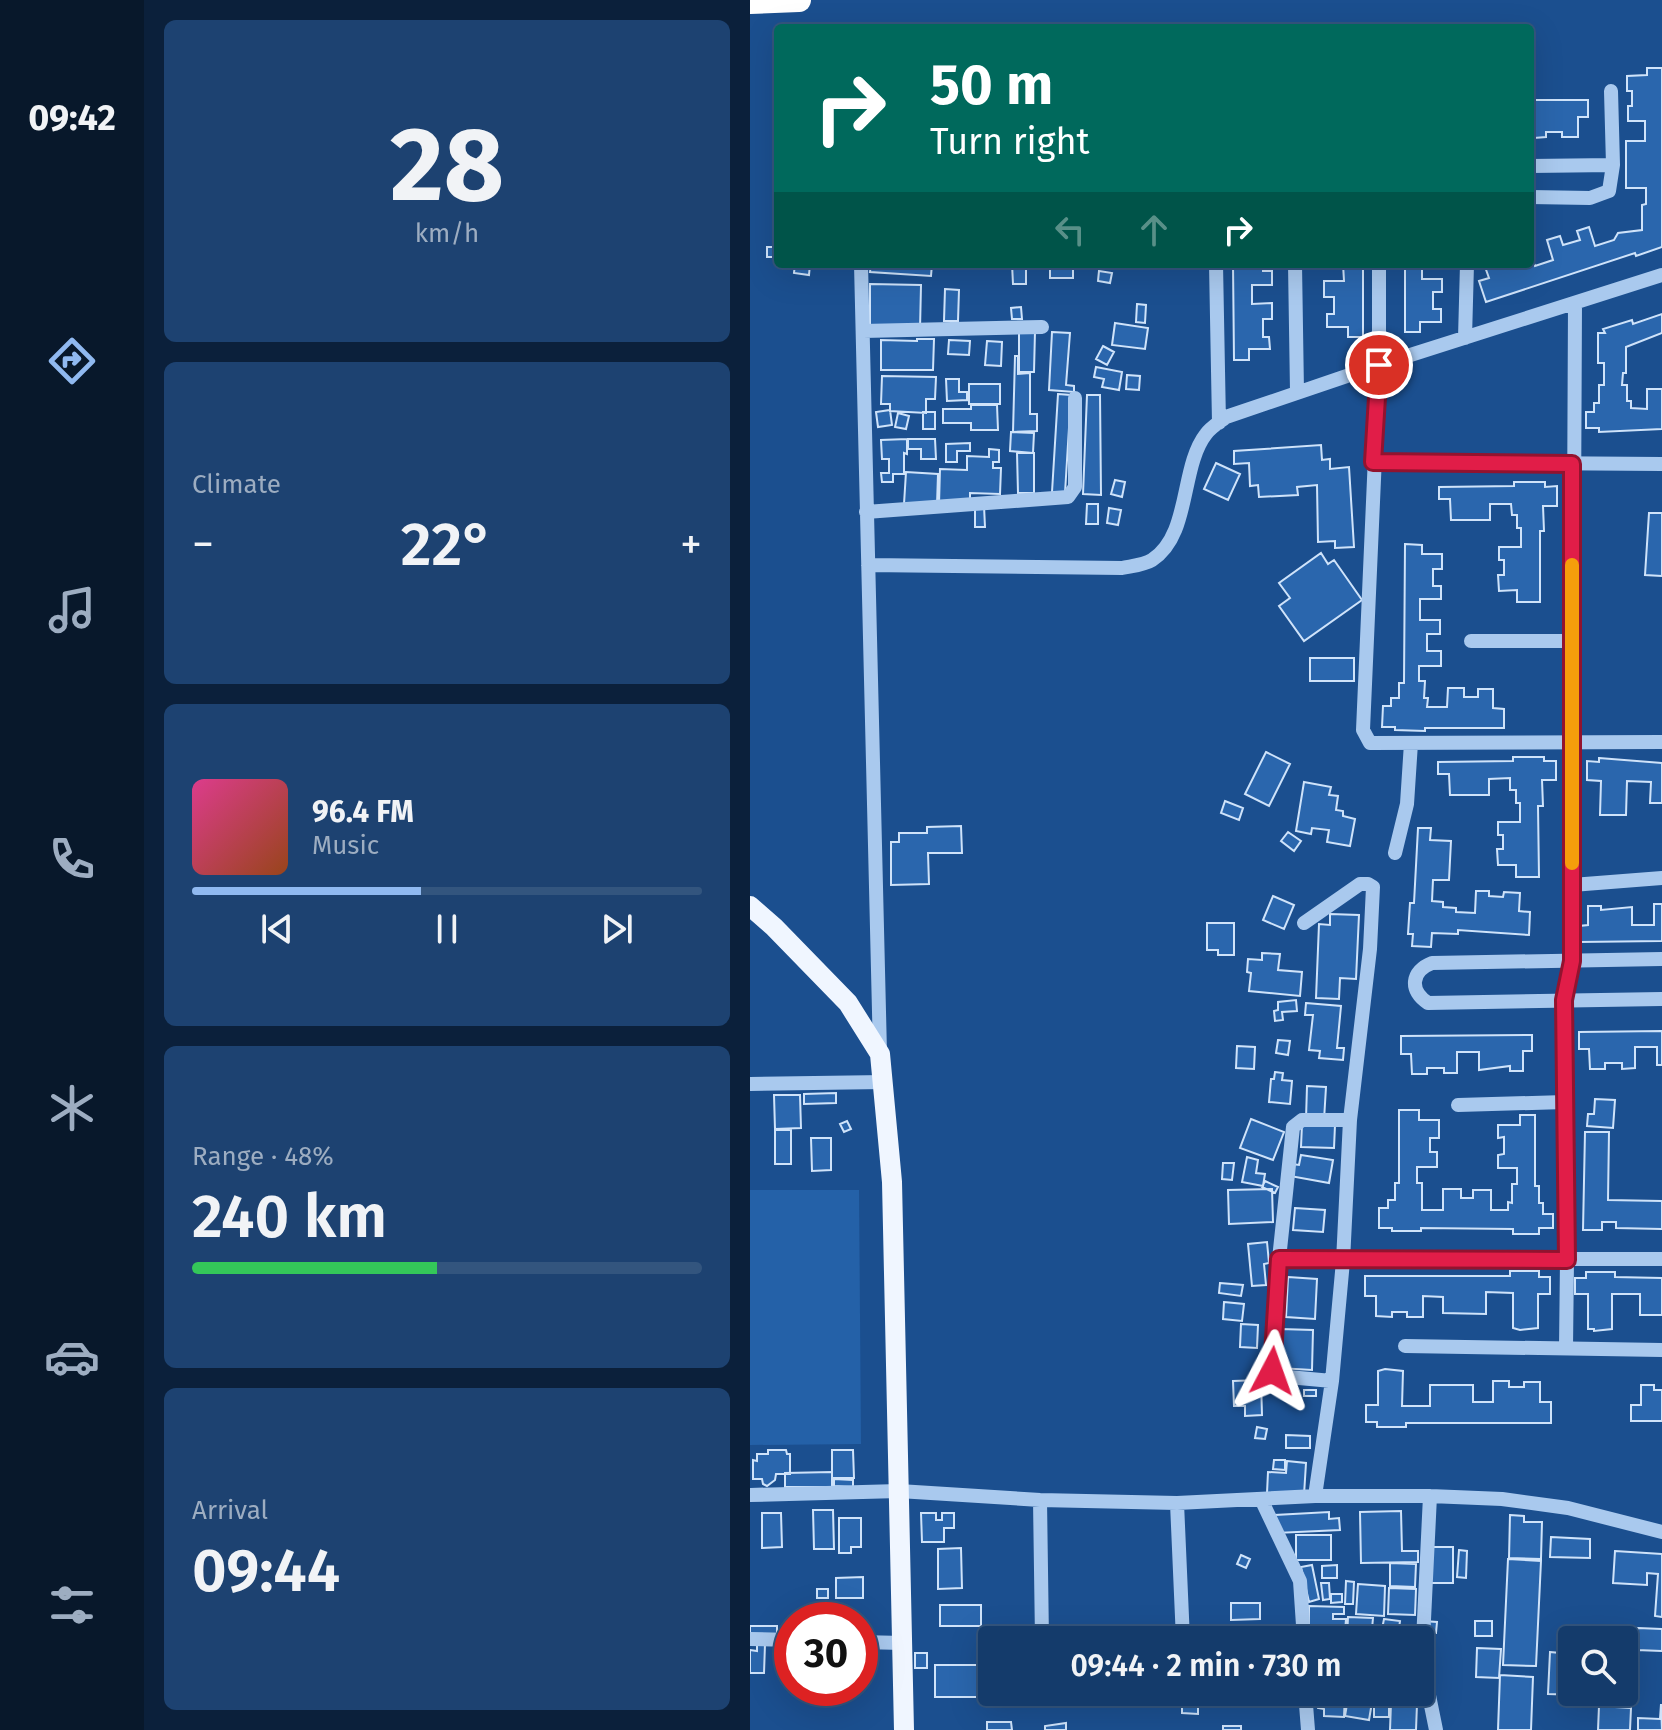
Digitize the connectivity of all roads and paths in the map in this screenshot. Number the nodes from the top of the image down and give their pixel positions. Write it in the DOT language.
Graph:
graph roads {
  1 [pos="799,0"];
  2 [pos="750,2"];
  3 [pos="1611,91"];
  4 [pos="1613,165"];
  5 [pos="1534,166"];
  6 [pos="1534,197"];
  7 [pos="861,268"];
  8 [pos="1216,268"];
  9 [pos="1295,268"];
  10 [pos="1379,268"];
  11 [pos="1467,268"];
  12 [pos="1662,275"];
  13 [pos="1575,303"];
  14 [pos="1042,327"];
  15 [pos="863,331"];
  16 [pos="1465,338"];
  17 [pos="1379,365"];
  18 [pos="1297,392"];
  19 [pos="1075,398"];
  20 [pos="1219,423"];
  21 [pos="1373,462"];
  22 [pos="1572,464"];
  23 [pos="1662,464"];
  24 [pos="866,512"];
  25 [pos="868,565"];
  26 [pos="1471,641"];
  27 [pos="1572,641"];
  28 [pos="1572,741"];
  29 [pos="1662,742"];
  30 [pos="1411,743"];
  31 [pos="1395,853"];
  32 [pos="1662,878"];
  33 [pos="1572,885"];
  34 [pos="750,906"];
  35 [pos="1304,923"];
  36 [pos="1662,959"];
  37 [pos="1572,961"];
  38 [pos="1662,999"];
  39 [pos="1564,1000"];
  40 [pos="880,1054"];
  41 [pos="884,1082"];
  42 [pos="750,1084"];
  43 [pos="1565,1102"];
  44 [pos="1458,1105"];
  45 [pos="1350,1120"];
  46 [pos="1279,1259"];
  47 [pos="1662,1259"];
  48 [pos="1567,1260"];
  49 [pos="1343,1261"];
  50 [pos="1405,1346"];
  51 [pos="1566,1348"];
  52 [pos="1662,1350"];
  53 [pos="1332,1381"];
  54 [pos="899,1491"];
  55 [pos="750,1495"];
  56 [pos="1315,1496"];
  57 [pos="1430,1496"];
  58 [pos="1261,1499"];
  59 [pos="1040,1500"];
  60 [pos="1177,1503"];
  61 [pos="1662,1532"];
  62 [pos="1042,1626"];
  63 [pos="1182,1626"];
  64 [pos="1303,1626"];
  65 [pos="750,1639"];
  66 [pos="774,1640"];
  67 [pos="878,1642"];
  68 [pos="903,1643"];
  69 [pos="1306,1706"];
  70 [pos="904,1730"];
  71 [pos="1308,1730"];
  72 [pos="1436,1730"];
  1 -- 2 [label="highway"];
  3 -- 4 [label="street"];
  4 -- 5 [label="street"];
  4 -- 6 [label="street"];
  7 -- 15 [label="street"];
  8 -- 20 [label="street"];
  9 -- 18 [label="street"];
  10 -- 17 [label="street"];
  11 -- 16 [label="street"];
  12 -- 13 [label="street"];
  13 -- 16 [label="street"];
  13 -- 22 [label="street"];
  14 -- 15 [label="street"];
  15 -- 24 [label="street"];
  16 -- 17 [label="street"];
  17 -- 18 [label="street"];
  17 -- 21 [label="street"];
  18 -- 20 [label="street"];
  19 -- 24 [label="street"];
  20 -- 25 [label="street"];
  21 -- 22 [label="street"];
  21 -- 30 [label="street"];
  22 -- 23 [label="street"];
  22 -- 27 [label="street"];
  24 -- 25 [label="street"];
  25 -- 40 [label="street"];
  26 -- 27 [label="street"];
  27 -- 28 [label="street"];
  28 -- 29 [label="street"];
  28 -- 30 [label="street"];
  28 -- 33 [label="street"];
  30 -- 31 [label="street"];
  32 -- 33 [label="street"];
  33 -- 37 [label="street"];
  34 -- 40 [label="main road"];
  35 -- 45 [label="street"];
  36 -- 37 [label="street"];
  37 -- 39 [label="street"];
  37 -- 39 [label="street"];
  38 -- 39 [label="street"];
  39 -- 43 [label="street"];
  40 -- 41 [label="main road"];
  41 -- 42 [label="street"];
  41 -- 54 [label="main road"];
  43 -- 44 [label="street"];
  43 -- 48 [label="street"];
  45 -- 46 [label="street"];
  45 -- 49 [label="street"];
  46 -- 49 [label="street"];
  46 -- 53 [label="street"];
  47 -- 48 [label="street"];
  48 -- 49 [label="street"];
  48 -- 51 [label="street"];
  49 -- 53 [label="street"];
  50 -- 51 [label="street"];
  51 -- 52 [label="street"];
  53 -- 56 [label="street"];
  54 -- 55 [label="street"];
  54 -- 59 [label="street"];
  54 -- 68 [label="main road"];
  56 -- 57 [label="street"];
  56 -- 58 [label="street"];
  57 -- 61 [label="street"];
  57 -- 72 [label="street"];
  58 -- 60 [label="street"];
  58 -- 64 [label="street"];
  59 -- 60 [label="street"];
  59 -- 62 [label="street"];
  60 -- 63 [label="street"];
  65 -- 66 [label="street"];
  67 -- 68 [label="street"];
  68 -- 70 [label="main road"];
  69 -- 71 [label="street"];
}
